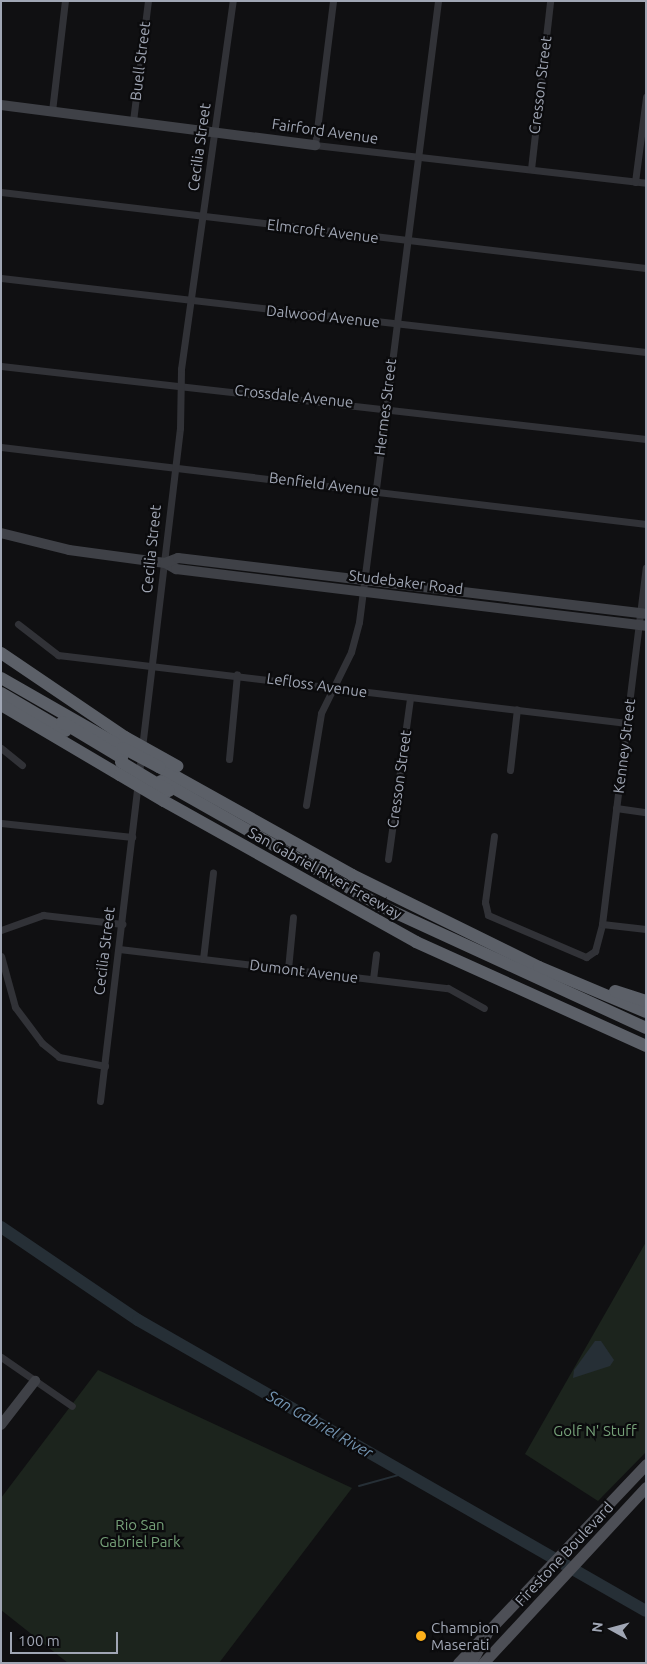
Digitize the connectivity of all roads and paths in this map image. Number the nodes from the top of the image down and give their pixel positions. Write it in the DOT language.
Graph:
graph roads {
  1 [pos="65,1"];
  2 [pos="148,1"];
  3 [pos="233,1"];
  4 [pos="332,1"];
  5 [pos="438,1"];
  6 [pos="550,1"];
  7 [pos="646,97"];
  8 [pos="1,105"];
  9 [pos="52,111"];
  10 [pos="133,121"];
  11 [pos="217,131"];
  12 [pos="316,145"];
  13 [pos="420,158"];
  14 [pos="531,169"];
  15 [pos="635,182"];
  16 [pos="646,183"];
  17 [pos="1,192"];
  18 [pos="204,217"];
  19 [pos="408,242"];
  20 [pos="646,268"];
  21 [pos="1,278"];
  22 [pos="190,301"];
  23 [pos="395,324"];
  24 [pos="646,352"];
  25 [pos="1,366"];
  26 [pos="181,386"];
  27 [pos="384,406"];
  28 [pos="646,439"];
  29 [pos="1,447"];
  30 [pos="176,467"];
  31 [pos="375,490"];
  32 [pos="646,524"];
  33 [pos="1,533"];
  34 [pos="165,563"];
  35 [pos="646,568"];
  36 [pos="363,580"];
  37 [pos="362,592"];
  38 [pos="643,613"];
  39 [pos="18,624"];
  40 [pos="642,626"];
  41 [pos="1,653"];
  42 [pos="153,664"];
  43 [pos="237,674"];
  44 [pos="1,678"];
  45 [pos="334,686"];
  46 [pos="1,687"];
  47 [pos="1,693"];
  48 [pos="410,698"];
  49 [pos="1,705"];
  50 [pos="516,709"];
  51 [pos="627,723"];
  52 [pos="1,748"];
  53 [pos="122,756"];
  54 [pos="229,760"];
  55 [pos="22,765"];
  56 [pos="510,770"];
  57 [pos="158,773"];
  58 [pos="306,805"];
  59 [pos="616,808"];
  60 [pos="646,812"];
  61 [pos="1,823"];
  62 [pos="265,826"];
  63 [pos="494,836"];
  64 [pos="132,837"];
  65 [pos="388,859"];
  66 [pos="213,873"];
  67 [pos="293,917"];
  68 [pos="122,924"];
  69 [pos="602,924"];
  70 [pos="646,929"];
  71 [pos="1,930"];
  72 [pos="119,949"];
  73 [pos="376,954"];
  74 [pos="1,956"];
  75 [pos="203,959"];
  76 [pos="539,966"];
  77 [pos="288,969"];
  78 [pos="373,979"];
  79 [pos="646,1001"];
  80 [pos="484,1008"];
  81 [pos="646,1012"];
  82 [pos="646,1028"];
  83 [pos="644,1044"];
  84 [pos="105,1066"];
  85 [pos="100,1101"];
  86 [pos="1,1357"];
  87 [pos="35,1381"];
  88 [pos="72,1406"];
  89 [pos="1,1424"];
  90 [pos="646,1464"];
  91 [pos="646,1487"];
  92 [pos="486,1634"];
  93 [pos="458,1663"];
  94 [pos="471,1663"];
  95 [pos="483,1663"];
  1 -- 9 [label="street"];
  2 -- 10 [label="street, Buell Street"];
  3 -- 11 [label="street, Cecilia Street"];
  4 -- 12 [label="street"];
  5 -- 13 [label="street, Hermes Street"];
  6 -- 14 [label="street, Cresson Street"];
  7 -- 15 [label="street"];
  8 -- 9 [label="main road, Fairford Avenue"];
  9 -- 10 [label="main road, Fairford Avenue"];
  10 -- 11 [label="main road, Fairford Avenue"];
  11 -- 12 [label="main road, Fairford Avenue"];
  11 -- 18 [label="street, Cecilia Street"];
  12 -- 13 [label="street, Fairford Avenue"];
  13 -- 14 [label="street, Fairford Avenue"];
  13 -- 19 [label="street, Hermes Street"];
  14 -- 15 [label="street, Fairford Avenue"];
  15 -- 16 [label="street, Fairford Avenue"];
  17 -- 18 [label="street, Elmcroft Avenue"];
  18 -- 19 [label="street, Elmcroft Avenue"];
  18 -- 22 [label="street, Cecilia Street"];
  19 -- 20 [label="street, Elmcroft Avenue"];
  19 -- 23 [label="street, Hermes Street"];
  21 -- 22 [label="street, Dalwood Avenue"];
  22 -- 23 [label="street, Dalwood Avenue"];
  22 -- 26 [label="street, Cecilia Street"];
  23 -- 24 [label="street, Dalwood Avenue"];
  23 -- 27 [label="street, Hermes Street"];
  25 -- 26 [label="street, Crossdale Avenue"];
  26 -- 27 [label="street, Crossdale Avenue"];
  26 -- 30 [label="street, Cecilia Street"];
  27 -- 28 [label="street, Crossdale Avenue"];
  27 -- 31 [label="street, Hermes Street"];
  29 -- 30 [label="street, Benfield Avenue"];
  30 -- 31 [label="street, Benfield Avenue"];
  30 -- 34 [label="street, Cecilia Street"];
  31 -- 32 [label="street, Benfield Avenue"];
  31 -- 36 [label="street, Hermes Street"];
  33 -- 34 [label="main road, Studebaker Road"];
  34 -- 36 [label="main road, Studebaker Road"];
  34 -- 37 [label="main road, Studebaker Road"];
  34 -- 42 [label="street, Cecilia Street"];
  35 -- 38 [label="street, Kenney Street"];
  36 -- 37 [label="street, Hermes Street"];
  36 -- 38 [label="main road, Studebaker Road"];
  37 -- 40 [label="main road, Studebaker Road"];
  37 -- 45 [label="street, Hermes Street"];
  38 -- 40 [label="street, Kenney Street"];
  39 -- 42 [label="street, Lefloss Avenue"];
  40 -- 51 [label="street, Kenney Street"];
  41 -- 53 [label="highway"];
  42 -- 43 [label="street, Lefloss Avenue"];
  42 -- 64 [label="street, Cecilia Street"];
  43 -- 45 [label="street, Lefloss Avenue"];
  43 -- 54 [label="street"];
  44 -- 53 [label="highway, San Gabriel River Freeway"];
  45 -- 48 [label="street, Lefloss Avenue"];
  45 -- 58 [label="street, Hermes Street"];
  46 -- 53 [label="highway"];
  47 -- 53 [label="highway"];
  48 -- 50 [label="street, Lefloss Avenue"];
  48 -- 65 [label="street, Cresson Street"];
  49 -- 53 [label="highway, San Gabriel River Freeway"];
  50 -- 51 [label="street, Lefloss Avenue"];
  50 -- 56 [label="street"];
  51 -- 59 [label="street, Kenney Street"];
  52 -- 55 [label="street"];
  53 -- 57 [label="highway, San Gabriel River Freeway, bridge"];
  53 -- 62 [label="highway, bridge"];
  53 -- 83 [label="highway, San Gabriel River Freeway, bridge"];
  57 -- 62 [label="highway, San Gabriel River Freeway"];
  57 -- 82 [label="highway"];
  59 -- 60 [label="street"];
  59 -- 69 [label="street, Kenney Street"];
  61 -- 64 [label="street"];
  62 -- 76 [label="highway, San Gabriel River Freeway"];
  63 -- 69 [label="street, Kenney Street"];
  64 -- 68 [label="street, Cecilia Street"];
  66 -- 75 [label="street"];
  67 -- 77 [label="street"];
  68 -- 71 [label="street"];
  68 -- 72 [label="street, Cecilia Street"];
  69 -- 70 [label="street"];
  72 -- 75 [label="street, Dumont Avenue"];
  72 -- 84 [label="street, Cecilia Street"];
  73 -- 78 [label="street"];
  74 -- 84 [label="street"];
  75 -- 77 [label="street, Dumont Avenue"];
  76 -- 79 [label="highway"];
  76 -- 81 [label="highway, San Gabriel River Freeway"];
  77 -- 78 [label="street, Dumont Avenue"];
  78 -- 80 [label="street, Dumont Avenue"];
  84 -- 85 [label="street, Cecilia Street"];
  86 -- 87 [label="street"];
  87 -- 88 [label="street"];
  87 -- 89 [label="main road"];
  90 -- 92 [label="main road, Firestone Boulevard"];
  91 -- 95 [label="main road, Firestone Boulevard"];
  92 -- 93 [label="main road, Firestone Boulevard"];
  92 -- 94 [label="main road, Firestone Boulevard"];
}
